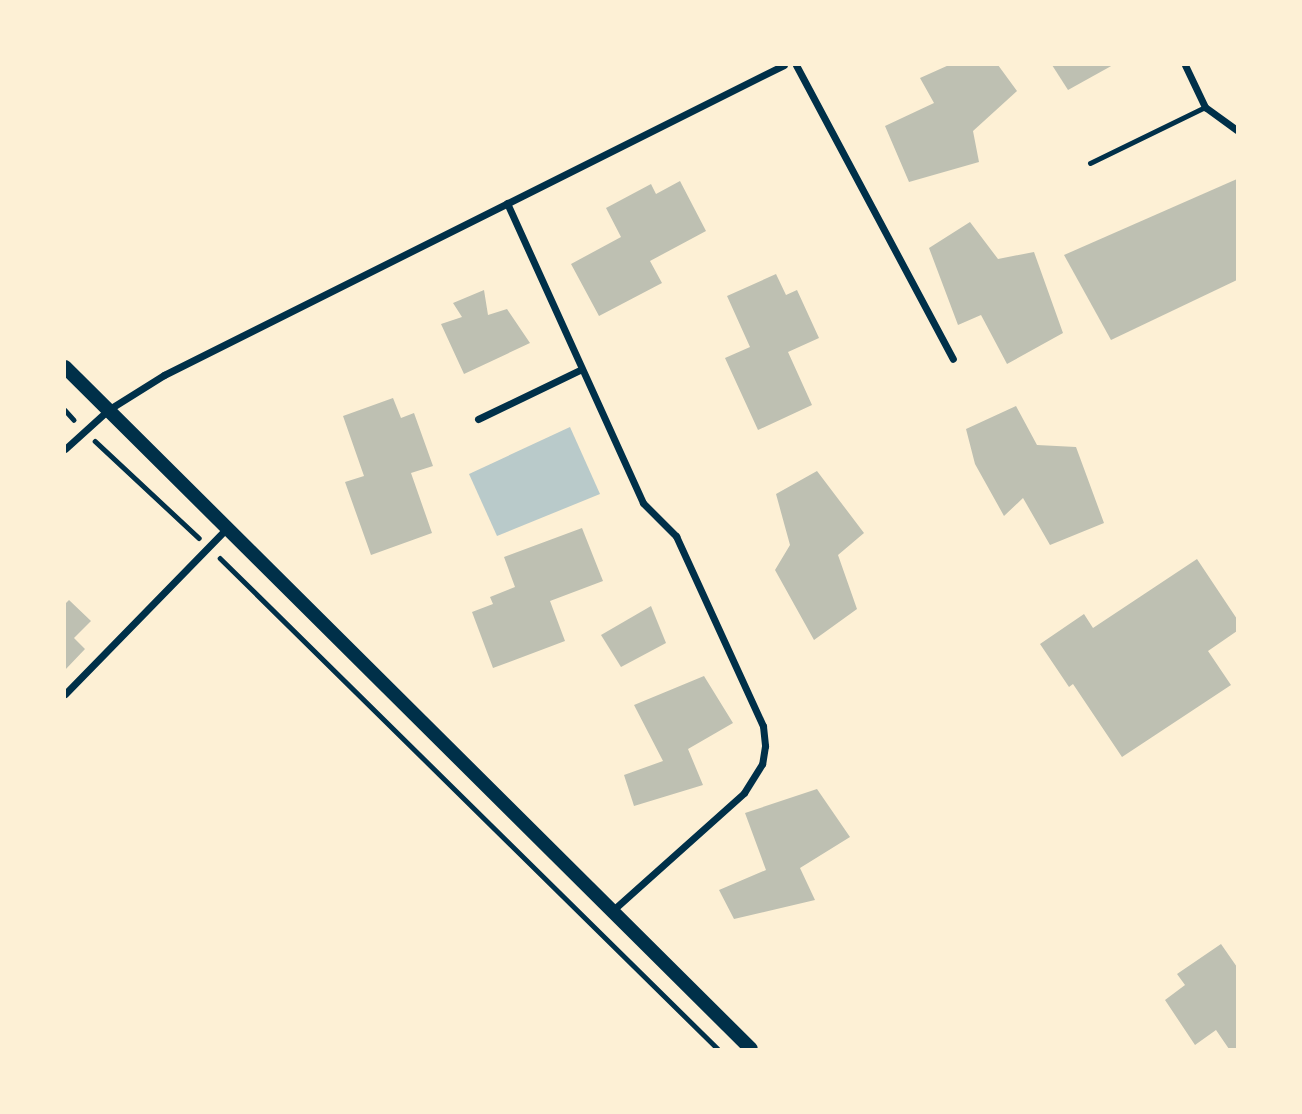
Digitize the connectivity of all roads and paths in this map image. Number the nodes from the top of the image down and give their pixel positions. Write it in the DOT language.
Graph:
graph roads {
  1 [pos="784,65"];
  2 [pos="796,65"];
  3 [pos="1185,65"];
  4 [pos="1205,107"];
  5 [pos="1237,130"];
  6 [pos="1090,163"];
  7 [pos="507,204"];
  8 [pos="953,359"];
  9 [pos="65,367"];
  10 [pos="582,369"];
  11 [pos="65,410"];
  12 [pos="108,410"];
  13 [pos="478,419"];
  14 [pos="85,431"];
  15 [pos="65,449"];
  16 [pos="227,528"];
  17 [pos="208,547"];
  18 [pos="65,694"];
  19 [pos="610,912"];
  20 [pos="718,1049"];
  21 [pos="751,1049"];
  1 -- 7 [label="street"];
  2 -- 8 [label="street"];
  3 -- 4 [label="street"];
  4 -- 5 [label="street"];
  4 -- 6 [label="lane"];
  7 -- 10 [label="street"];
  7 -- 12 [label="street"];
  9 -- 12 [label="main road"];
  10 -- 13 [label="street"];
  10 -- 19 [label="street"];
  11 -- 14 [label="path"];
  12 -- 14 [label="street"];
  12 -- 16 [label="main road"];
  14 -- 15 [label="street"];
  14 -- 17 [label="path"];
  16 -- 17 [label="street"];
  16 -- 19 [label="main road"];
  17 -- 18 [label="street"];
  17 -- 20 [label="path"];
  19 -- 21 [label="main road"];
}
